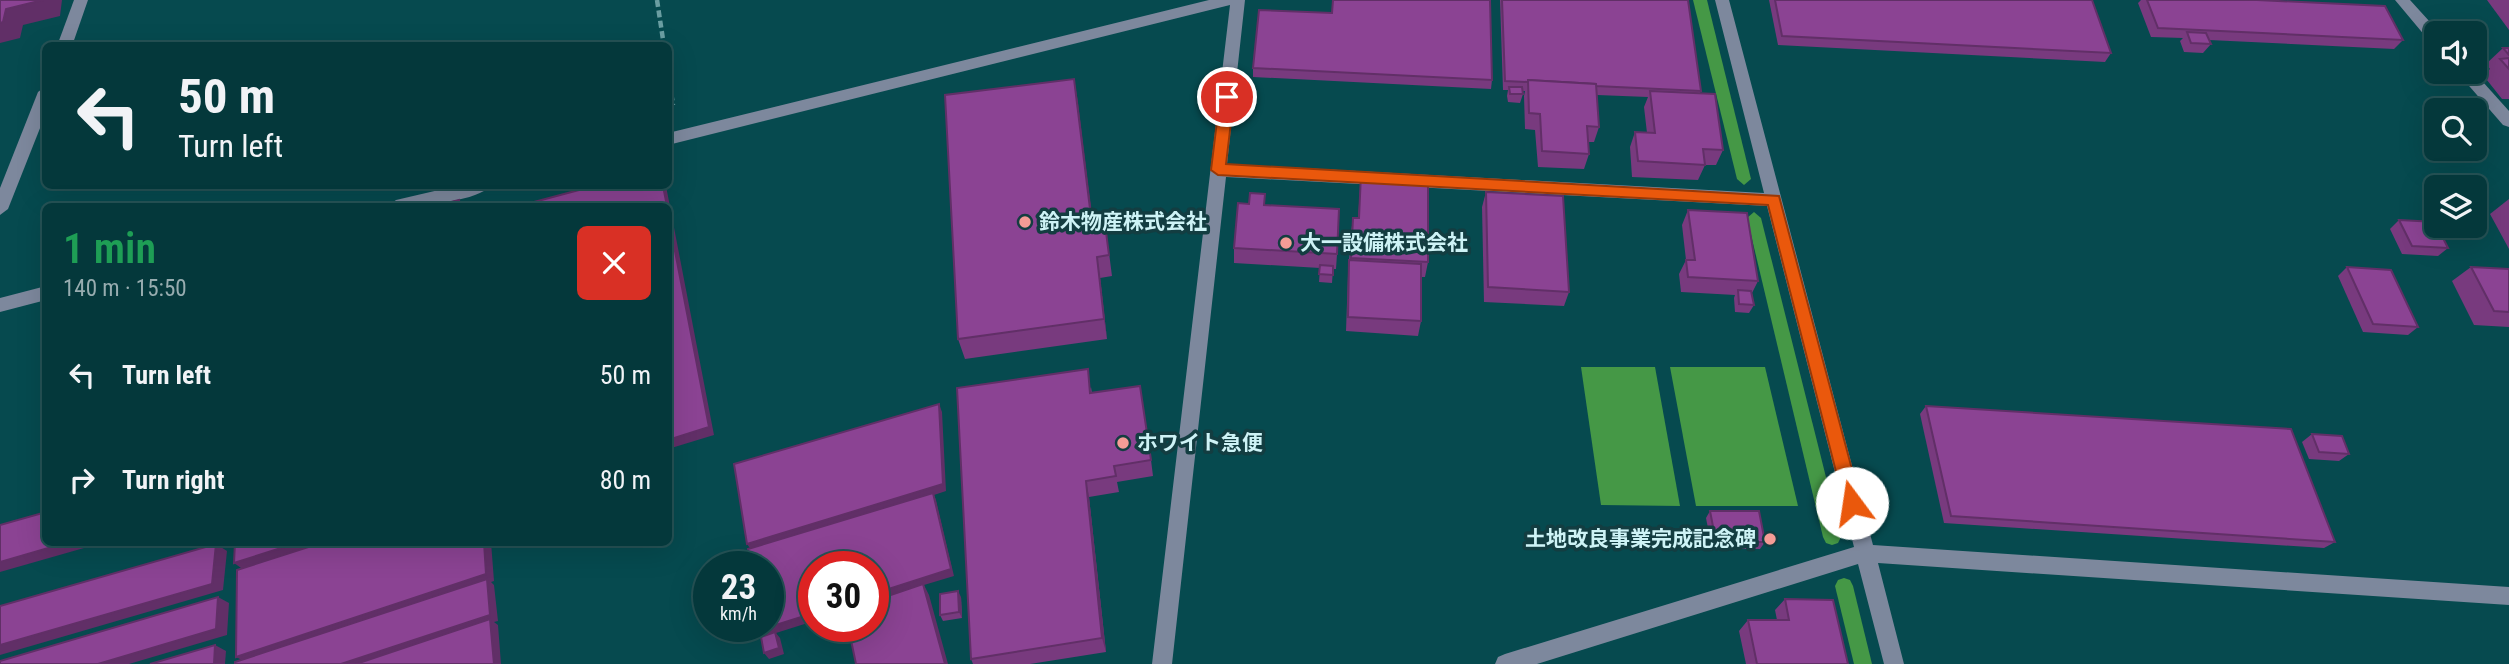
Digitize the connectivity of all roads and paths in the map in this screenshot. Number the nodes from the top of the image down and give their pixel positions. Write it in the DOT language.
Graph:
graph roads {
  1 [pos="82,0"];
  2 [pos="657,0"];
  3 [pos="1230,0"];
  4 [pos="1238,0"];
  5 [pos="1723,0"];
  6 [pos="2402,0"];
  7 [pos="2424,25"];
  8 [pos="66,42"];
  9 [pos="663,42"];
  10 [pos="2476,84"];
  11 [pos="42,102"];
  12 [pos="2509,121"];
  13 [pos="672,138"];
  14 [pos="1218,170"];
  15 [pos="468,189"];
  16 [pos="1774,200"];
  17 [pos="409,203"];
  18 [pos="0,209"];
  19 [pos="42,294"];
  20 [pos="0,305"];
  21 [pos="1865,553"];
  22 [pos="2509,596"];
  23 [pos="1163,664"];
  24 [pos="1505,664"];
  25 [pos="1894,664"];
  1 -- 8 [label="street"];
  2 -- 9 [label="path"];
  3 -- 13 [label="street"];
  4 -- 14 [label="street"];
  5 -- 16 [label="street"];
  6 -- 7 [label="street"];
  10 -- 12 [label="street"];
  11 -- 18 [label="street"];
  14 -- 16 [label="street"];
  14 -- 23 [label="street"];
  15 -- 17 [label="street"];
  16 -- 21 [label="street"];
  19 -- 20 [label="street"];
  21 -- 22 [label="street"];
  21 -- 24 [label="street"];
  21 -- 25 [label="street"];
}
